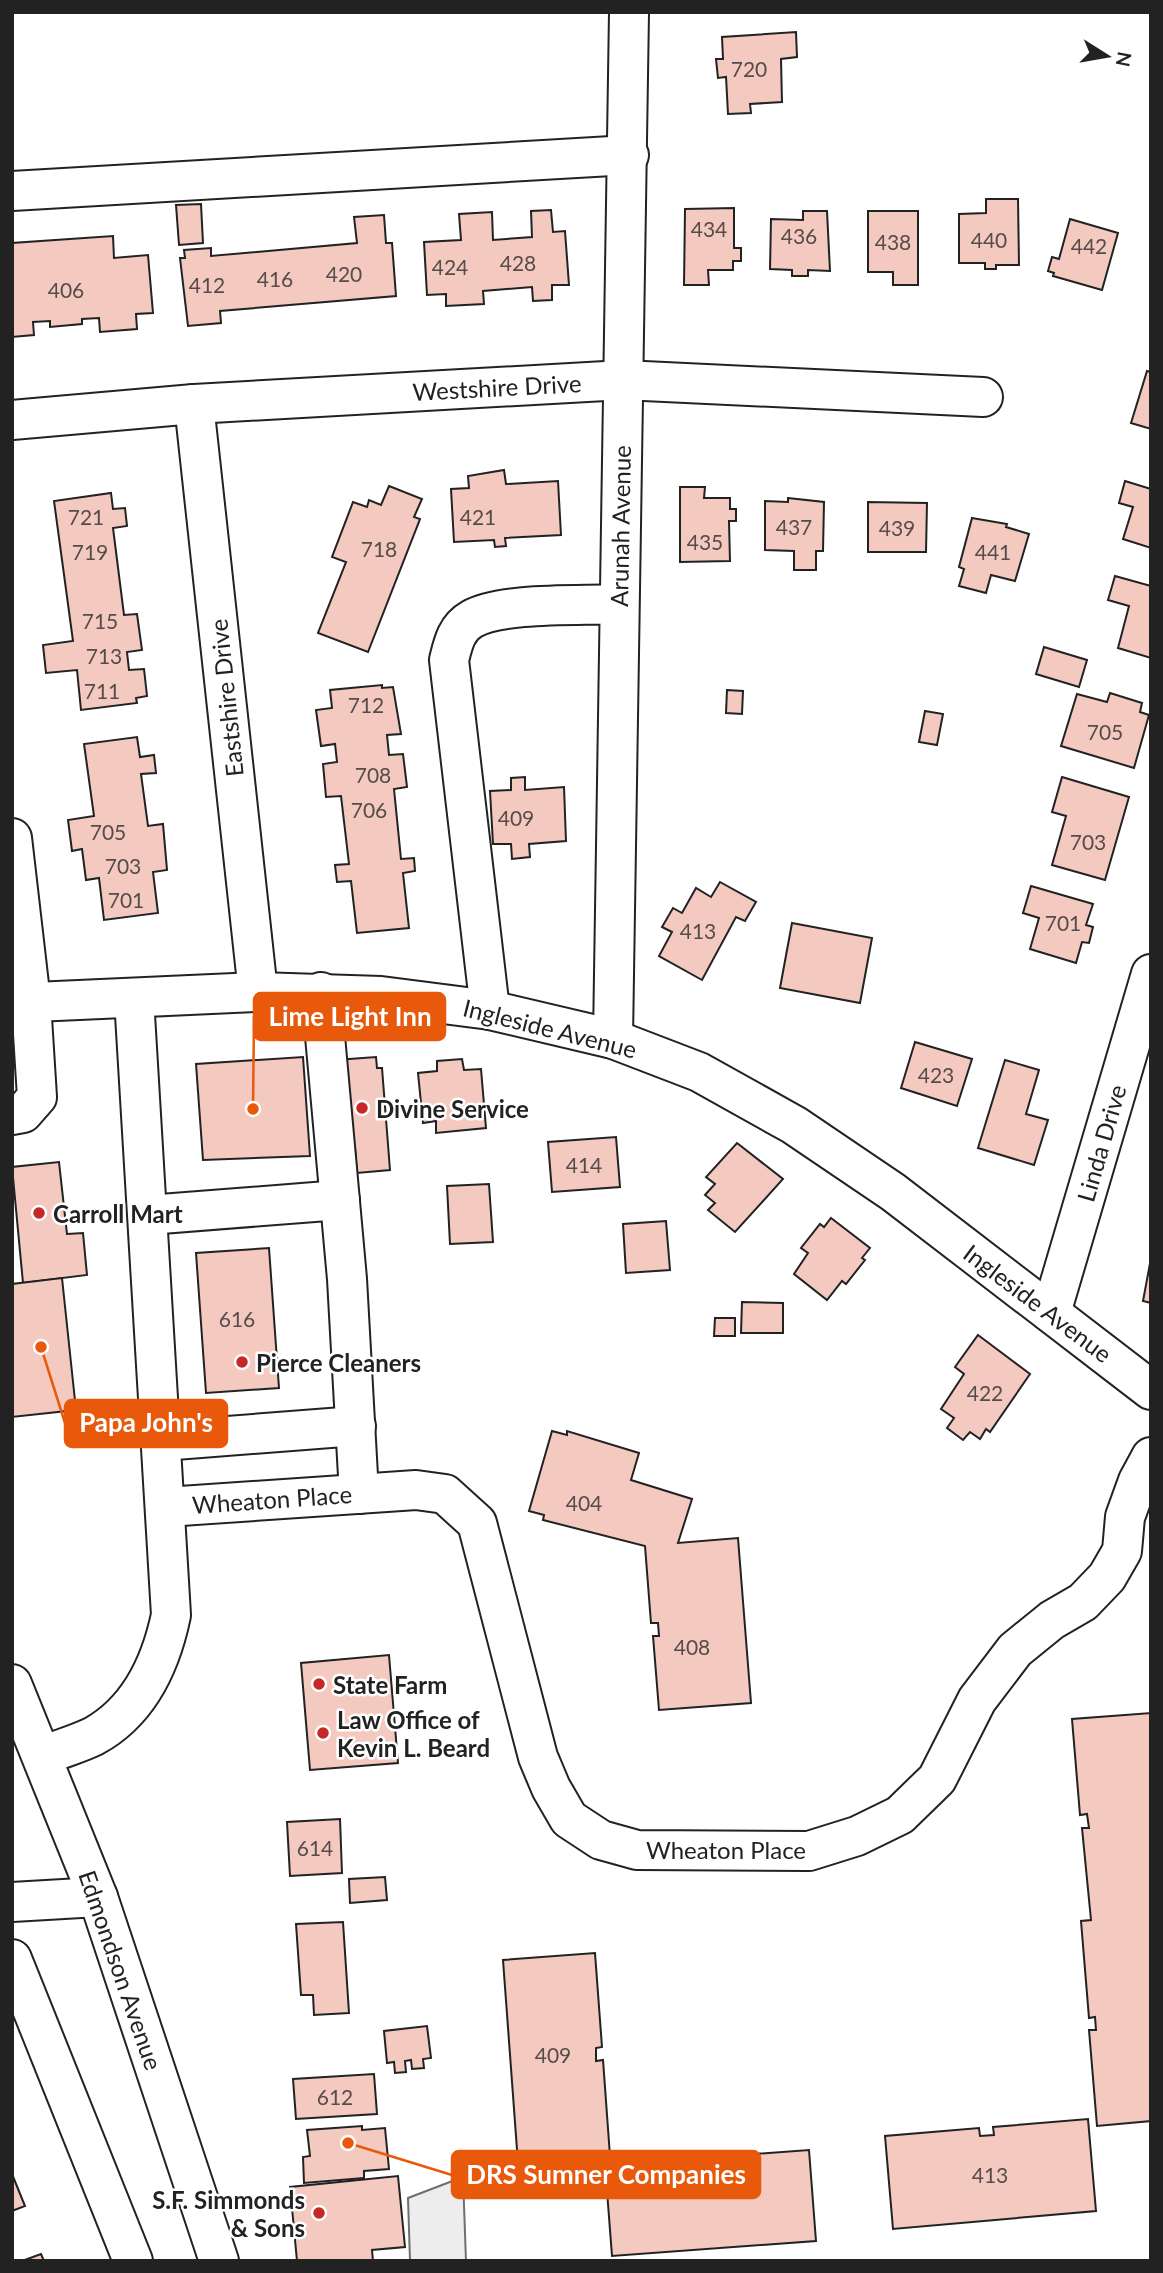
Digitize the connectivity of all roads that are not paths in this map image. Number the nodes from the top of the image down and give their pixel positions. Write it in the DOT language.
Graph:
graph roads {
  1 [pos="629,12"];
  2 [pos="629,155"];
  3 [pos="12,191"];
  4 [pos="623,380"];
  5 [pos="983,397"];
  6 [pos="194,404"];
  7 [pos="12,420"];
  8 [pos="618,604"];
  9 [pos="12,838"];
  10 [pos="1151,974"];
  11 [pos="258,992"];
  12 [pos="321,992"];
  13 [pos="134,998"];
  14 [pos="22,1003"];
  15 [pos="490,1010"];
  16 [pos="612,1039"];
  17 [pos="12,1115"];
  18 [pos="340,1200"];
  19 [pos="148,1215"];
  20 [pos="1051,1312"];
  21 [pos="1151,1390"];
  22 [pos="356,1426"];
  23 [pos="162,1441"];
  24 [pos="1151,1457"];
  25 [pos="359,1493"];
  26 [pos="166,1507"];
  27 [pos="12,1684"];
  28 [pos="43,1756"];
  29 [pos="98,1897"];
  30 [pos="12,1902"];
  31 [pos="12,1959"];
  32 [pos="133,2261"];
  33 [pos="219,2261"];
  1 -- 2 [label="street, Arunah Avenue"];
  2 -- 3 [label="street"];
  2 -- 4 [label="street, Arunah Avenue"];
  4 -- 5 [label="street, Westshire Drive"];
  4 -- 6 [label="street, Westshire Drive"];
  4 -- 8 [label="street, Arunah Avenue"];
  6 -- 7 [label="street, Westshire Drive"];
  6 -- 11 [label="street, Eastshire Drive"];
  8 -- 15 [label="street"];
  8 -- 16 [label="street, Arunah Avenue"];
  9 -- 14 [label="street"];
  10 -- 20 [label="street, Linda Drive"];
  11 -- 12 [label="street, Ingleside Avenue"];
  11 -- 13 [label="street, Ingleside Avenue"];
  12 -- 15 [label="street, Ingleside Avenue"];
  12 -- 18 [label="street"];
  13 -- 14 [label="street, Ingleside Avenue"];
  13 -- 19 [label="street"];
  14 -- 17 [label="street"];
  15 -- 16 [label="street, Ingleside Avenue"];
  16 -- 20 [label="street, Ingleside Avenue"];
  18 -- 19 [label="street"];
  18 -- 22 [label="street"];
  19 -- 23 [label="street"];
  20 -- 21 [label="street, Ingleside Avenue"];
  22 -- 23 [label="street"];
  22 -- 25 [label="street"];
  23 -- 26 [label="street"];
  24 -- 25 [label="street, Wheaton Place"];
  25 -- 26 [label="street, Wheaton Place"];
  26 -- 28 [label="street"];
  27 -- 28 [label="street, Edmondson Avenue"];
  28 -- 29 [label="street, Edmondson Avenue"];
  29 -- 30 [label="street"];
  29 -- 33 [label="street, Edmondson Avenue"];
  31 -- 32 [label="street"];
}
